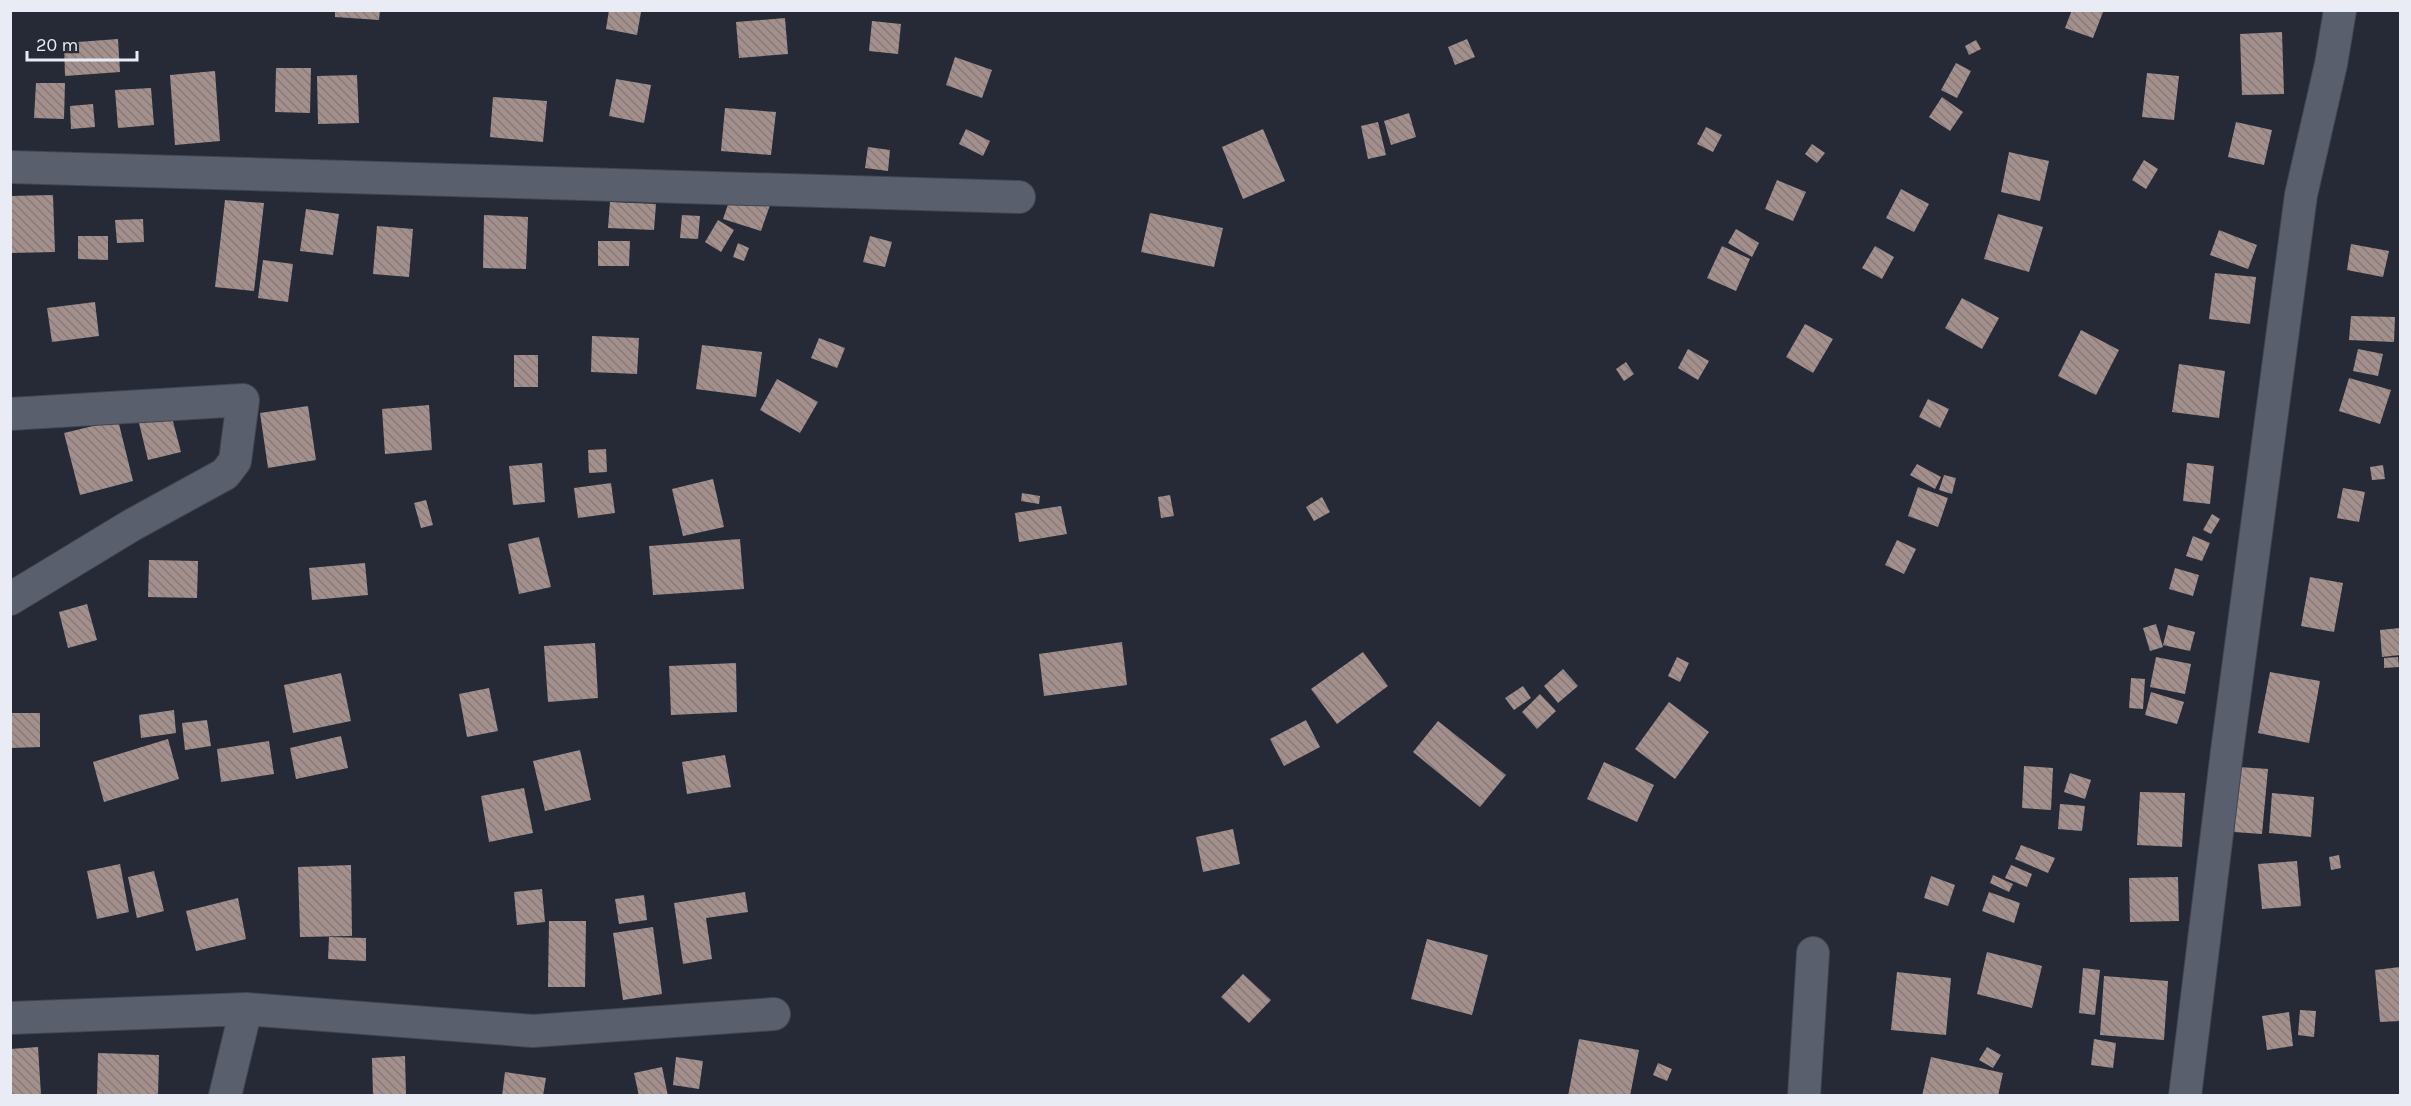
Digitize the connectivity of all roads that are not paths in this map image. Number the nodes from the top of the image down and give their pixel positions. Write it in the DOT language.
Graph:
graph roads {
  1 [pos="2340,10"];
  2 [pos="10,167"];
  3 [pos="1019,197"];
  4 [pos="10,414"];
  5 [pos="10,599"];
  6 [pos="1813,953"];
  7 [pos="246,1009"];
  8 [pos="774,1014"];
  9 [pos="10,1018"];
  10 [pos="225,1095"];
  11 [pos="1804,1095"];
  12 [pos="2185,1095"];
  1 -- 12 [label="street"];
  2 -- 3 [label="street"];
  4 -- 5 [label="street"];
  6 -- 11 [label="street"];
  7 -- 8 [label="street"];
  7 -- 9 [label="street"];
  7 -- 10 [label="street"];
}
